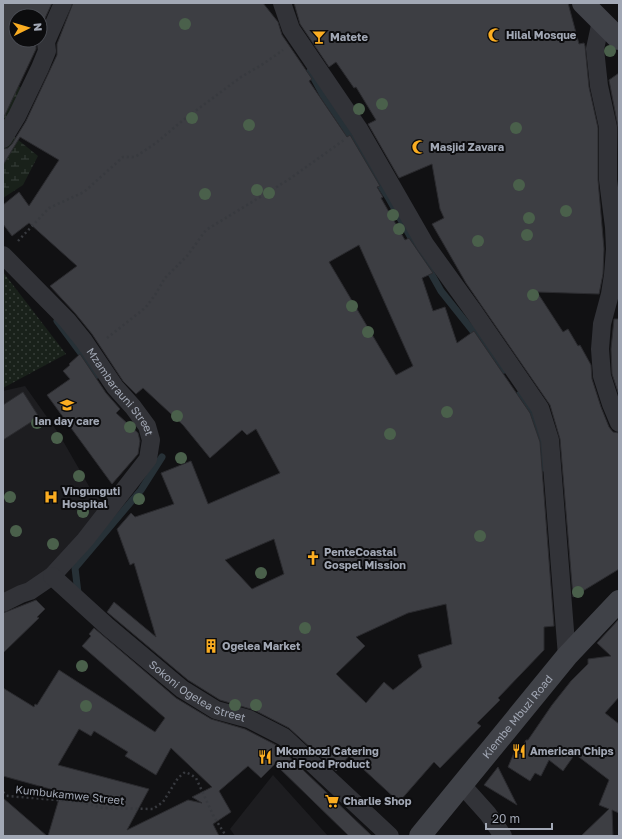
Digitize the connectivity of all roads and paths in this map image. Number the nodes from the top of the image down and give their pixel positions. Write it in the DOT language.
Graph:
graph roads {
  1 [pos="63,3"];
  2 [pos="282,3"];
  3 [pos="595,10"];
  4 [pos="291,29"];
  5 [pos="619,39"];
  6 [pos="359,129"];
  7 [pos="3,139"];
  8 [pos="3,255"];
  9 [pos="90,351"];
  10 [pos="619,423"];
  11 [pos="52,576"];
  12 [pos="619,601"];
  13 [pos="3,603"];
  14 [pos="568,656"];
  15 [pos="462,784"];
  16 [pos="3,792"];
  17 [pos="226,836"];
  18 [pos="390,836"];
  19 [pos="420,836"];
  20 [pos="502,836"];
  1 -- 7 [label="street"];
  2 -- 4 [label="street"];
  3 -- 5 [label="main road"];
  3 -- 10 [label="street"];
  4 -- 6 [label="street"];
  4 -- 8 [label="path"];
  6 -- 9 [label="path"];
  6 -- 14 [label="street"];
  8 -- 9 [label="street, Mzambarauni Street"];
  9 -- 11 [label="street, Mzambarauni Street"];
  11 -- 13 [label="street"];
  11 -- 18 [label="street, Sokoni Ogelea Street"];
  12 -- 14 [label="main road, Kiembe Mbuzi Road"];
  14 -- 15 [label="main road, Kiembe Mbuzi Road"];
  15 -- 19 [label="main road, Kiembe Mbuzi Road"];
  15 -- 20 [label="street"];
  16 -- 17 [label="path, Kumbukamwe Street"];
}
